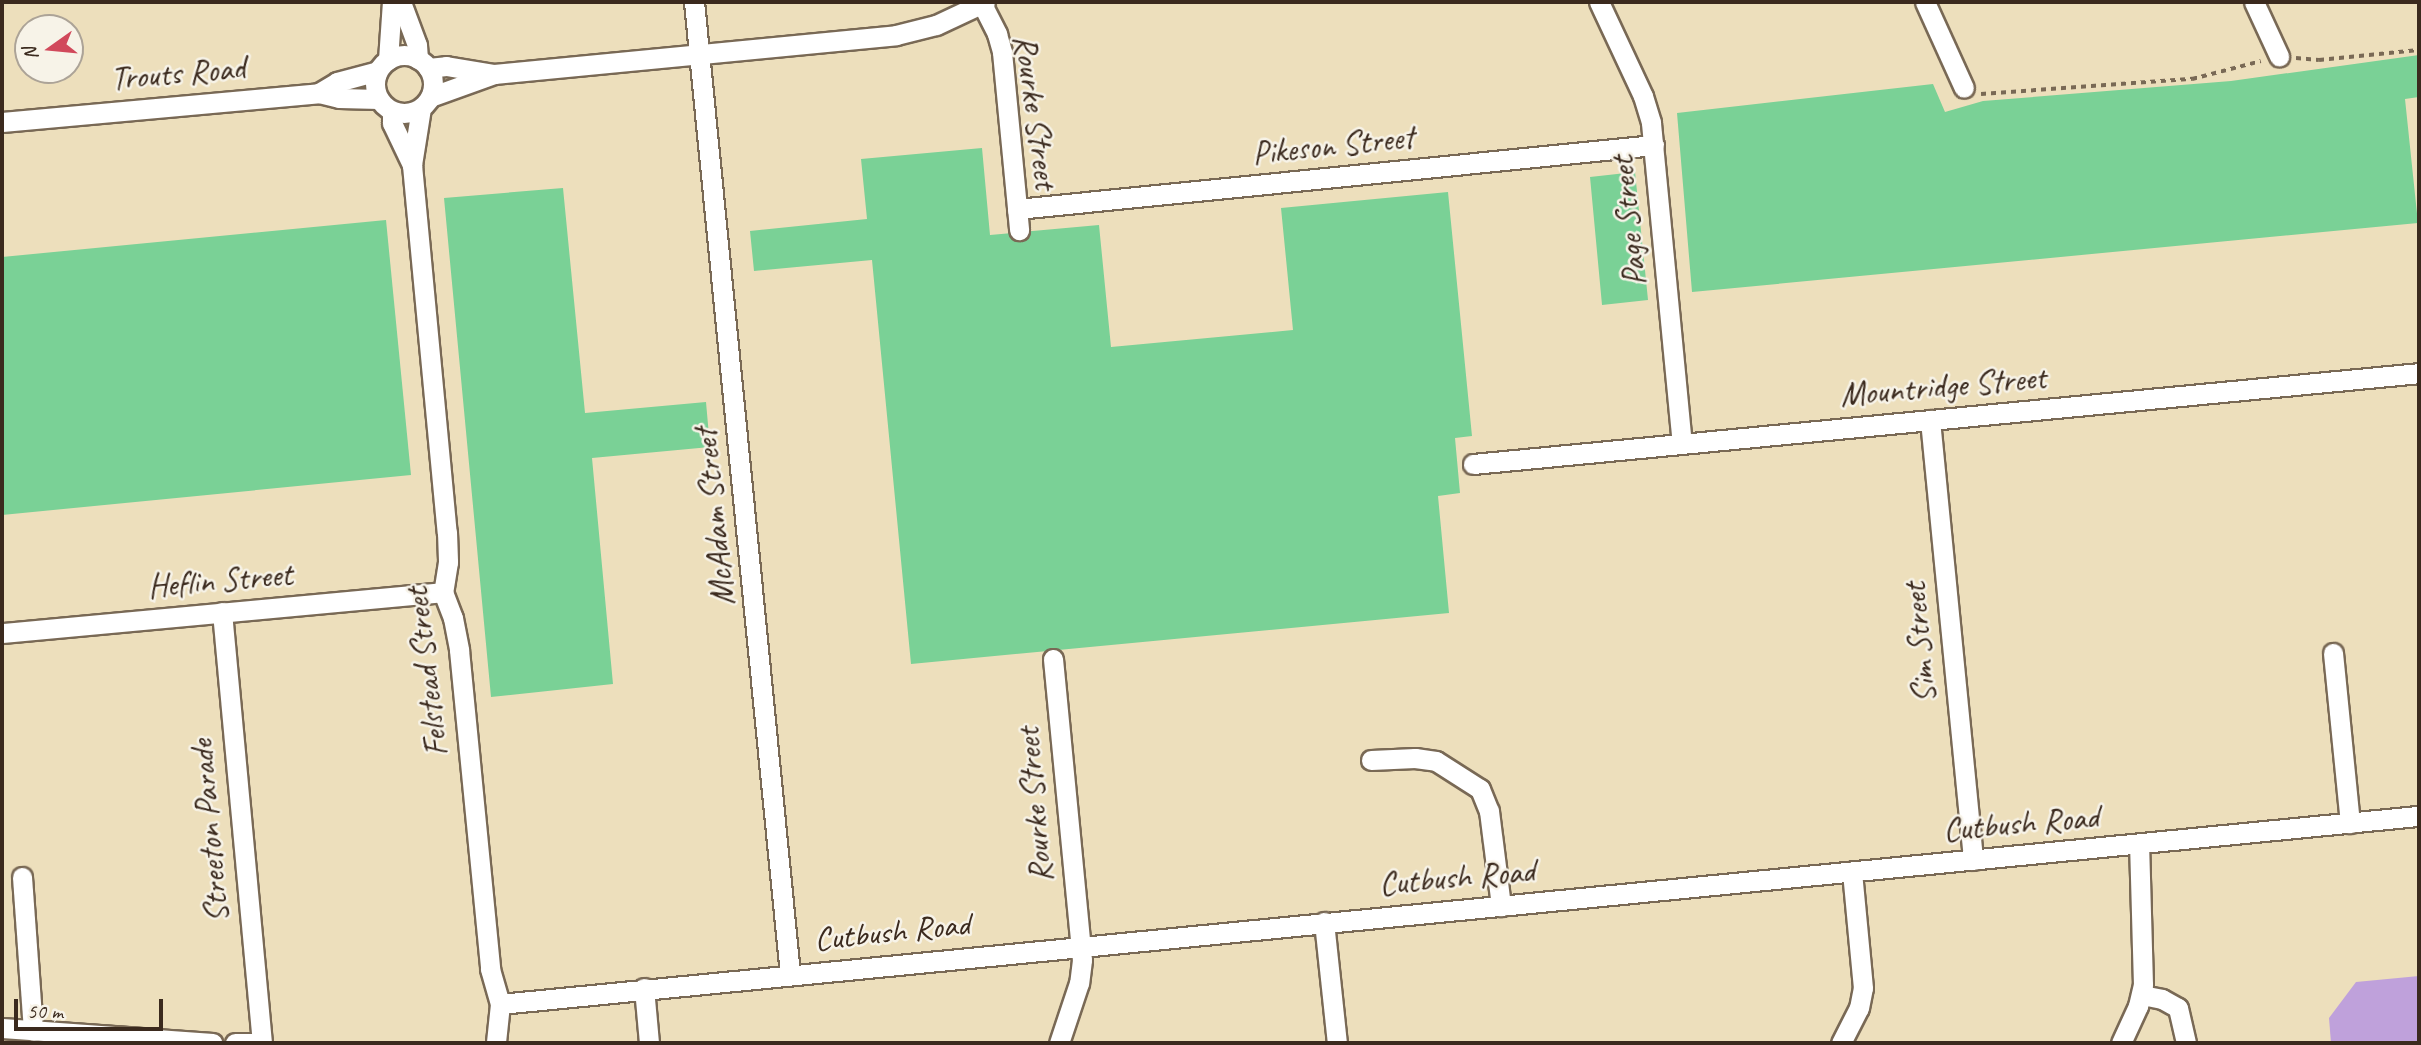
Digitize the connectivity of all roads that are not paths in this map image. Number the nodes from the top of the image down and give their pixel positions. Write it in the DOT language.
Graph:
graph roads {
  1 [pos="392,2"];
  2 [pos="401,2"];
  3 [pos="694,2"];
  4 [pos="1599,2"];
  5 [pos="1924,2"];
  6 [pos="2254,2"];
  7 [pos="983,3"];
  8 [pos="700,54"];
  9 [pos="2279,56"];
  10 [pos="423,63"];
  11 [pos="383,65"];
  12 [pos="494,74"];
  13 [pos="1964,88"];
  14 [pos="319,93"];
  15 [pos="425,103"];
  16 [pos="385,105"];
  17 [pos="2,122"];
  18 [pos="1654,145"];
  19 [pos="412,165"];
  20 [pos="1017,209"];
  21 [pos="1019,230"];
  22 [pos="2419,373"];
  23 [pos="1930,419"];
  24 [pos="1682,444"];
  25 [pos="1473,464"];
  26 [pos="443,592"];
  27 [pos="222,612"];
  28 [pos="2,633"];
  29 [pos="2333,653"];
  30 [pos="1053,659"];
  31 [pos="1371,760"];
  32 [pos="2419,816"];
  33 [pos="2350,823"];
  34 [pos="2139,844"];
  35 [pos="1973,860"];
  36 [pos="1852,872"];
  37 [pos="22,877"];
  38 [pos="1501,906"];
  39 [pos="1325,922"];
  40 [pos="1080,945"];
  41 [pos="790,974"];
  42 [pos="644,988"];
  43 [pos="2141,995"];
  44 [pos="500,1003"];
  45 [pos="2,1028"];
  46 [pos="33,1031"];
  47 [pos="212,1043"];
  48 [pos="235,1043"];
  49 [pos="261,1043"];
  50 [pos="496,1043"];
  51 [pos="649,1043"];
  52 [pos="1059,1043"];
  53 [pos="1337,1043"];
  54 [pos="1841,1043"];
  55 [pos="2121,1043"];
  56 [pos="2186,1043"];
  1 -- 11 [label="street"];
  2 -- 10 [label="street"];
  3 -- 8 [label="street, McAdam Street"];
  4 -- 18 [label="street, Page Street"];
  5 -- 13 [label="street"];
  6 -- 9 [label="street"];
  7 -- 8 [label="street"];
  7 -- 20 [label="street, Rourke Street"];
  8 -- 12 [label="street"];
  8 -- 41 [label="street, McAdam Street"];
  10 -- 11 [label="street"];
  10 -- 12 [label="street"];
  10 -- 15 [label="street"];
  11 -- 14 [label="street, Trouts Road"];
  11 -- 16 [label="street"];
  12 -- 15 [label="street"];
  14 -- 16 [label="street, Trouts Road"];
  14 -- 17 [label="street, Trouts Road"];
  15 -- 16 [label="street"];
  15 -- 19 [label="street, Felstead Street"];
  16 -- 19 [label="street, Felstead Street"];
  18 -- 20 [label="street, Pikeson Street"];
  18 -- 24 [label="street, Page Street"];
  19 -- 26 [label="street, Felstead Street"];
  20 -- 21 [label="street, Rourke Street"];
  22 -- 23 [label="street, Mountridge Street"];
  23 -- 24 [label="street, Mountridge Street"];
  23 -- 35 [label="street, Sim Street"];
  24 -- 25 [label="street, Mountridge Street"];
  26 -- 27 [label="street, Heflin Street"];
  26 -- 44 [label="street, Felstead Street"];
  27 -- 28 [label="street, Heflin Street"];
  27 -- 49 [label="street, Streeton Parade"];
  29 -- 33 [label="street"];
  30 -- 40 [label="street, Rourke Street"];
  31 -- 38 [label="street"];
  32 -- 33 [label="street, Cutbush Road"];
  33 -- 34 [label="street, Cutbush Road"];
  34 -- 35 [label="street, Cutbush Road"];
  34 -- 43 [label="street"];
  35 -- 36 [label="street, Cutbush Road"];
  36 -- 38 [label="street, Cutbush Road"];
  36 -- 54 [label="street"];
  37 -- 46 [label="street"];
  38 -- 39 [label="street, Cutbush Road"];
  39 -- 40 [label="street, Cutbush Road"];
  39 -- 53 [label="street"];
  40 -- 41 [label="street, Cutbush Road"];
  40 -- 52 [label="street, Rourke Street"];
  41 -- 42 [label="street, Cutbush Road"];
  42 -- 44 [label="street, Cutbush Road"];
  42 -- 51 [label="street"];
  43 -- 55 [label="street"];
  43 -- 56 [label="street"];
  44 -- 50 [label="street, Felstead Street"];
  45 -- 46 [label="street"];
  46 -- 47 [label="street"];
  48 -- 49 [label="street"];
}
